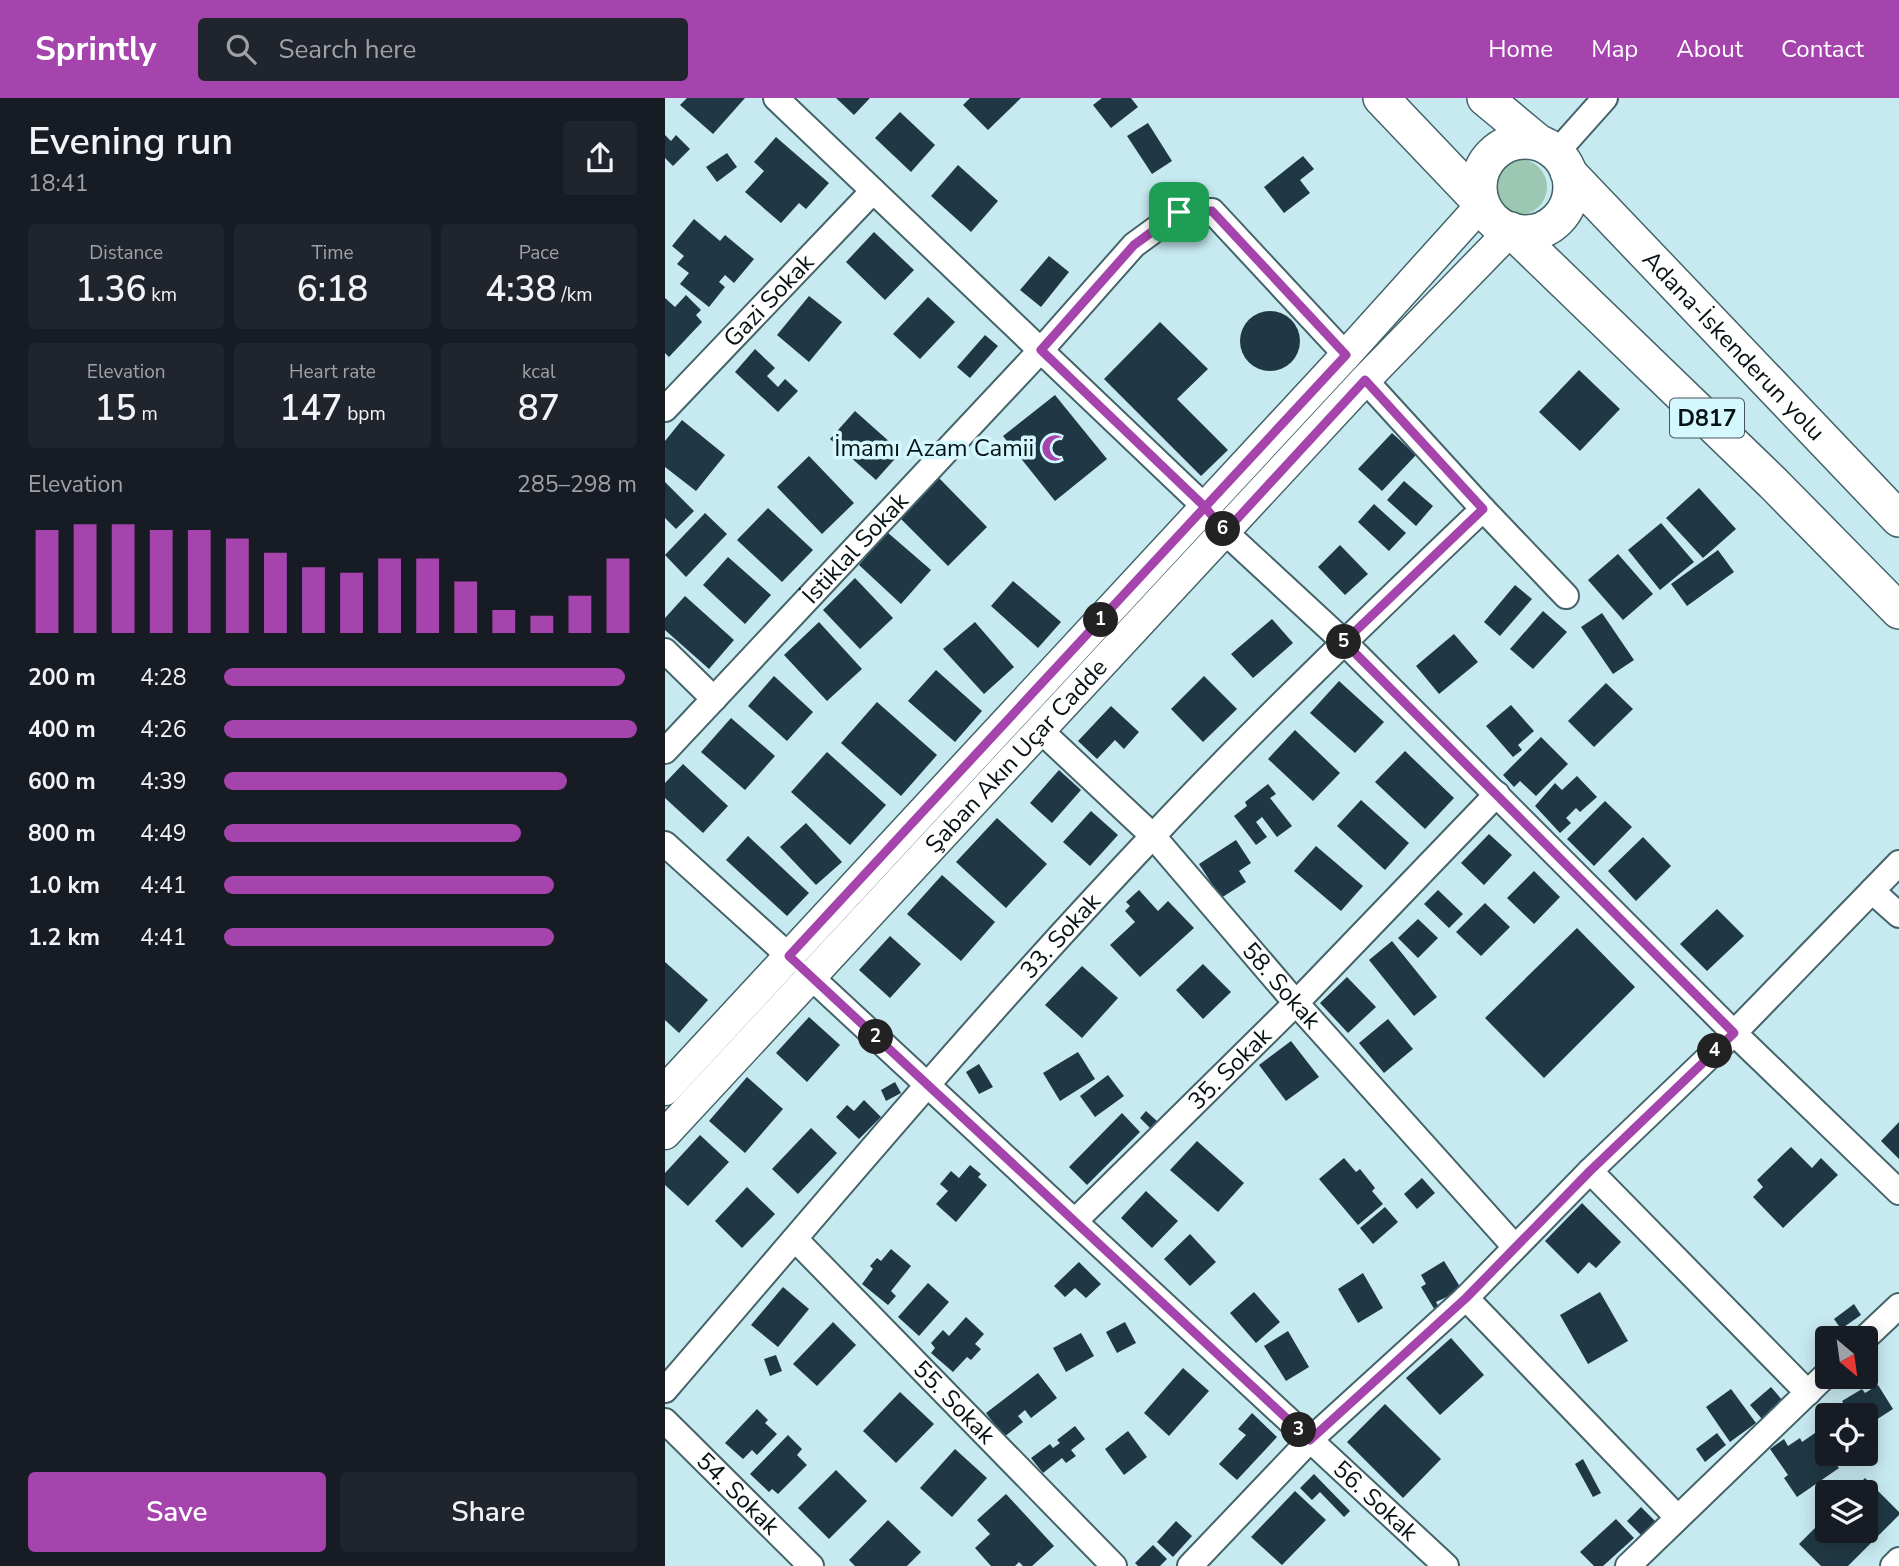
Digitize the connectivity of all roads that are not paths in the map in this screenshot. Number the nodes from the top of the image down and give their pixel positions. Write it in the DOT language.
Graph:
graph roads {
  1 [pos="776,98"];
  2 [pos="1381,98"];
  3 [pos="1485,98"];
  4 [pos="1605,98"];
  5 [pos="1554,156"];
  6 [pos="873,191"];
  7 [pos="1482,204"];
  8 [pos="1511,230"];
  9 [pos="1041,350"];
  10 [pos="1346,355"];
  11 [pos="1365,380"];
  12 [pos="665,410"];
  13 [pos="1205,507"];
  14 [pos="1483,509"];
  15 [pos="1899,519"];
  16 [pos="1225,532"];
  17 [pos="1566,596"];
  18 [pos="1899,611"];
  19 [pos="1344,642"];
  20 [pos="665,651"];
  21 [pos="714,698"];
  22 [pos="1040,730"];
  23 [pos="665,751"];
  24 [pos="1497,794"];
  25 [pos="1153,836"];
  26 [pos="665,844"];
  27 [pos="1899,863"];
  28 [pos="1872,891"];
  29 [pos="1899,915"];
  30 [pos="789,956"];
  31 [pos="811,977"];
  32 [pos="1296,1003"];
  33 [pos="1734,1033"];
  34 [pos="927,1083"];
  35 [pos="665,1090"];
  36 [pos="665,1133"];
  37 [pos="1590,1171"];
  38 [pos="1899,1192"];
  39 [pos="1075,1221"];
  40 [pos="795,1239"];
  41 [pos="1515,1247"];
  42 [pos="1466,1298"];
  43 [pos="1899,1306"];
  44 [pos="1878,1326"];
  45 [pos="1815,1385"];
  46 [pos="665,1390"];
  47 [pos="1808,1392"];
  48 [pos="665,1421"];
  49 [pos="1310,1440"];
  50 [pos="1677,1517"];
  51 [pos="1899,1560"];
  52 [pos="811,1566"];
  53 [pos="1114,1566"];
  54 [pos="1190,1566"];
  55 [pos="1446,1566"];
  56 [pos="1628,1566"];
  57 [pos="1893,1566"];
  1 -- 6 [label="street"];
  2 -- 7 [label="highway"];
  3 -- 5 [label="highway, D817"];
  4 -- 5 [label="street"];
  5 -- 7 [label="highway"];
  5 -- 8 [label="highway"];
  5 -- 15 [label="highway, Adana-İskenderun yolu / D817"];
  6 -- 9 [label="street"];
  6 -- 12 [label="street, Gazi Sokak"];
  7 -- 8 [label="highway"];
  7 -- 10 [label="main road"];
  8 -- 11 [label="main road, Şaban Akın Uçar Cadde"];
  8 -- 18 [label="highway, D817"];
  9 -- 10 [label="street, İstiklal Sokak"];
  9 -- 13 [label="street"];
  9 -- 21 [label="street, İstiklal Sokak"];
  10 -- 13 [label="main road"];
  11 -- 14 [label="street"];
  11 -- 16 [label="main road, Şaban Akın Uçar Cadde"];
  13 -- 16 [label="street"];
  13 -- 30 [label="main road"];
  14 -- 17 [label="street"];
  14 -- 19 [label="street, 33. Sokak"];
  16 -- 19 [label="street"];
  16 -- 22 [label="main road, Şaban Akın Uçar Cadde"];
  19 -- 24 [label="street"];
  19 -- 25 [label="street, 33. Sokak"];
  20 -- 21 [label="street"];
  21 -- 23 [label="street, İstiklal Sokak"];
  22 -- 25 [label="street, 58. Sokak"];
  22 -- 31 [label="main road, Şaban Akın Uçar Cadde"];
  24 -- 32 [label="street, 35. Sokak"];
  24 -- 33 [label="street"];
  25 -- 32 [label="street, 58. Sokak"];
  25 -- 34 [label="street, 33. Sokak"];
  26 -- 30 [label="street"];
  27 -- 28 [label="street"];
  28 -- 29 [label="street"];
  28 -- 33 [label="street"];
  30 -- 31 [label="main road"];
  30 -- 35 [label="main road"];
  31 -- 34 [label="street, 56. Sokak"];
  31 -- 36 [label="main road, Şaban Akın Uçar Cadde"];
  32 -- 39 [label="street, 35. Sokak"];
  32 -- 41 [label="street, 58. Sokak"];
  33 -- 37 [label="street"];
  33 -- 38 [label="street"];
  34 -- 39 [label="street, 56. Sokak"];
  34 -- 40 [label="street, 33. Sokak"];
  37 -- 41 [label="street"];
  37 -- 47 [label="street"];
  39 -- 49 [label="street, 56. Sokak"];
  40 -- 46 [label="street, 33. Sokak"];
  40 -- 53 [label="street, 55. Sokak"];
  41 -- 42 [label="street"];
  42 -- 49 [label="street"];
  42 -- 50 [label="street"];
  43 -- 44 [label="street"];
  45 -- 47 [label="street"];
  47 -- 50 [label="street"];
  48 -- 52 [label="street, 54. Sokak"];
  49 -- 54 [label="street"];
  49 -- 55 [label="street, 56. Sokak"];
  50 -- 56 [label="street"];
  51 -- 57 [label="street"];
}
